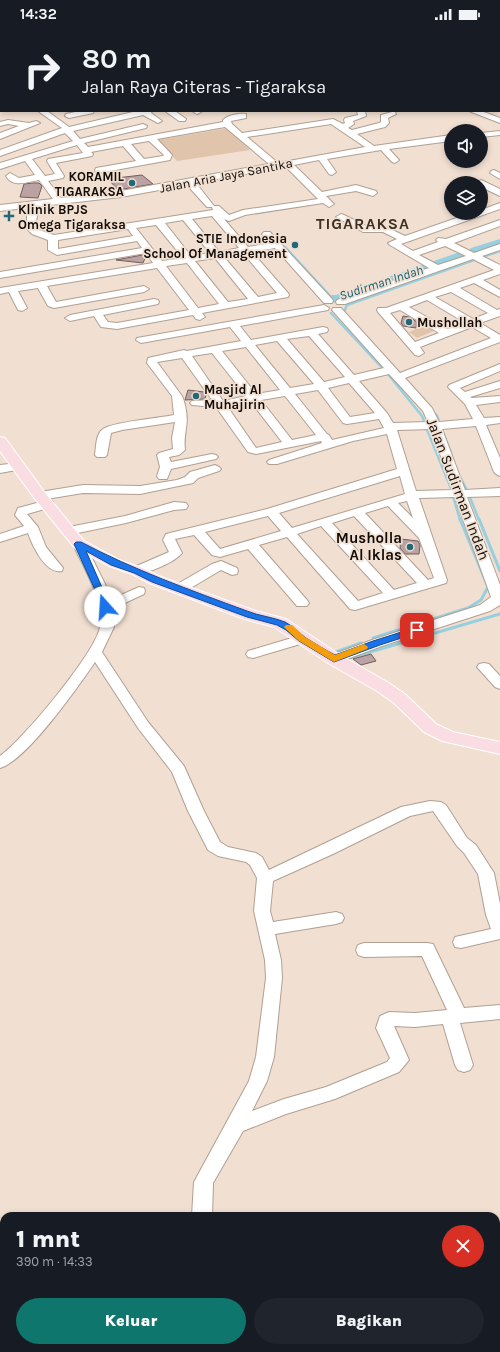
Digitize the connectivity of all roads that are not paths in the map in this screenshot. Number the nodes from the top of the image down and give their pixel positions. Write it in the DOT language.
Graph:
graph roads {
  1 [pos="40,112"];
  2 [pos="43,112"];
  3 [pos="85,112"];
  4 [pos="92,112"];
  5 [pos="138,112"];
  6 [pos="139,112"];
  7 [pos="144,112"];
  8 [pos="171,112"];
  9 [pos="361,112"];
  10 [pos="476,112"];
  11 [pos="74,114"];
  12 [pos="392,114"];
  13 [pos="244,116"];
  14 [pos="55,119"];
  15 [pos="103,119"];
  16 [pos="182,119"];
  17 [pos="211,119"];
  18 [pos="158,121"];
  19 [pos="500,121"];
  20 [pos="0,124"];
  21 [pos="33,124"];
  22 [pos="226,124"];
  23 [pos="144,126"];
  24 [pos="66,129"];
  25 [pos="347,130"];
  26 [pos="500,133"];
  27 [pos="488,134"];
  28 [pos="242,135"];
  29 [pos="0,136"];
  30 [pos="150,137"];
  31 [pos="444,139"];
  32 [pos="78,142"];
  33 [pos="124,142"];
  34 [pos="383,147"];
  35 [pos="373,149"];
  36 [pos="86,150"];
  37 [pos="0,152"];
  38 [pos="321,157"];
  39 [pos="395,160"];
  40 [pos="29,161"];
  41 [pos="142,162"];
  42 [pos="287,163"];
  43 [pos="275,165"];
  44 [pos="0,166"];
  45 [pos="99,170"];
  46 [pos="332,172"];
  47 [pos="10,176"];
  48 [pos="42,178"];
  49 [pos="189,181"];
  50 [pos="488,187"];
  51 [pos="373,193"];
  52 [pos="500,193"];
  53 [pos="325,200"];
  54 [pos="59,201"];
  55 [pos="28,205"];
  56 [pos="500,206"];
  57 [pos="0,208"];
  58 [pos="215,209"];
  59 [pos="488,210"];
  60 [pos="185,217"];
  61 [pos="341,217"];
  62 [pos="460,220"];
  63 [pos="159,222"];
  64 [pos="500,223"];
  65 [pos="130,226"];
  66 [pos="427,232"];
  67 [pos="267,234"];
  68 [pos="54,238"];
  69 [pos="139,238"];
  70 [pos="405,239"];
  71 [pos="446,243"];
  72 [pos="277,244"];
  73 [pos="500,247"];
  74 [pos="149,250"];
  75 [pos="246,250"];
  76 [pos="412,254"];
  77 [pos="119,255"];
  78 [pos="217,255"];
  79 [pos="475,256"];
  80 [pos="189,259"];
  81 [pos="159,264"];
  82 [pos="130,269"];
  83 [pos="437,269"];
  84 [pos="500,270"];
  85 [pos="100,274"];
  86 [pos="0,275"];
  87 [pos="71,279"];
  88 [pos="475,280"];
  89 [pos="42,284"];
  90 [pos="452,288"];
  91 [pos="12,289"];
  92 [pos="144,289"];
  93 [pos="0,291"];
  94 [pos="114,294"];
  95 [pos="500,294"];
  96 [pos="428,297"];
  97 [pos="84,300"];
  98 [pos="255,300"];
  99 [pos="154,302"];
  100 [pos="326,304"];
  101 [pos="226,306"];
  102 [pos="339,306"];
  103 [pos="401,306"];
  104 [pos="22,308"];
  105 [pos="195,311"];
  106 [pos="97,313"];
  107 [pos="498,313"];
  108 [pos="165,317"];
  109 [pos="70,318"];
  110 [pos="232,324"];
  111 [pos="473,324"];
  112 [pos="208,328"];
  113 [pos="447,333"];
  114 [pos="280,338"];
  115 [pos="499,338"];
  116 [pos="141,340"];
  117 [pos="248,343"];
  118 [pos="215,349"];
  119 [pos="184,353"];
  120 [pos="500,367"];
  121 [pos="395,373"];
  122 [pos="352,380"];
  123 [pos="500,384"];
  124 [pos="321,386"];
  125 [pos="288,393"];
  126 [pos="254,399"];
  127 [pos="466,399"];
  128 [pos="500,399"];
  129 [pos="196,403"];
  130 [pos="222,404"];
  131 [pos="383,415"];
  132 [pos="179,418"];
  133 [pos="500,420"];
  134 [pos="480,422"];
  135 [pos="435,425"];
  136 [pos="390,428"];
  137 [pos="0,440"];
  138 [pos="327,441"];
  139 [pos="290,445"];
  140 [pos="101,455"];
  141 [pos="212,457"];
  142 [pos="273,462"];
  143 [pos="18,467"];
  144 [pos="166,467"];
  145 [pos="0,469"];
  146 [pos="215,469"];
  147 [pos="403,471"];
  148 [pos="500,472"];
  149 [pos="161,486"];
  150 [pos="500,492"];
  151 [pos="461,493"];
  152 [pos="413,495"];
  153 [pos="44,500"];
  154 [pos="390,502"];
  155 [pos="182,506"];
  156 [pos="356,511"];
  157 [pos="271,512"];
  158 [pos="324,522"];
  159 [pos="32,527"];
  160 [pos="68,531"];
  161 [pos="198,531"];
  162 [pos="288,531"];
  163 [pos="425,537"];
  164 [pos="0,538"];
  165 [pos="250,543"];
  166 [pos="78,544"];
  167 [pos="57,568"];
  168 [pos="137,571"];
  169 [pos="232,571"];
  170 [pos="426,585"];
  171 [pos="179,589"];
  172 [pos="139,591"];
  173 [pos="392,595"];
  174 [pos="302,603"];
  175 [pos="494,606"];
  176 [pos="105,607"];
  177 [pos="302,639"];
  178 [pos="95,652"];
  179 [pos="253,654"];
  180 [pos="334,659"];
  181 [pos="484,667"];
  182 [pos="500,684"];
  183 [pos="499,746"];
  184 [pos="0,762"];
  185 [pos="265,878"];
  186 [pos="336,918"];
  187 [pos="266,928"];
  188 [pos="500,932"];
  189 [pos="461,942"];
  190 [pos="364,950"];
  191 [pos="500,1012"];
  192 [pos="454,1016"];
  193 [pos="464,1065"];
  194 [pos="236,1125"];
  195 [pos="202,1212"];
  1 -- 21 [label="street"];
  2 -- 14 [label="street"];
  3 -- 11 [label="street"];
  4 -- 15 [label="street"];
  5 -- 15 [label="street"];
  6 -- 24 [label="street"];
  7 -- 18 [label="street"];
  8 -- 16 [label="street"];
  9 -- 25 [label="street"];
  10 -- 19 [label="street"];
  12 -- 25 [label="street"];
  13 -- 22 [label="street"];
  14 -- 21 [label="street"];
  14 -- 24 [label="street"];
  15 -- 24 [label="street"];
  17 -- 22 [label="street"];
  20 -- 21 [label="street"];
  21 -- 29 [label="street"];
  22 -- 28 [label="street"];
  22 -- 30 [label="street"];
  23 -- 32 [label="street"];
  24 -- 32 [label="street"];
  24 -- 37 [label="street"];
  25 -- 28 [label="street"];
  25 -- 35 [label="street"];
  26 -- 27 [label="street"];
  28 -- 43 [label="street"];
  30 -- 33 [label="street"];
  30 -- 41 [label="street"];
  31 -- 34 [label="street, Jalan Aria Jaya Santika"];
  32 -- 36 [label="street"];
  32 -- 44 [label="street"];
  33 -- 36 [label="street"];
  33 -- 41 [label="street"];
  34 -- 35 [label="street, Jalan Aria Jaya Santika"];
  34 -- 39 [label="street"];
  35 -- 38 [label="street, Jalan Aria Jaya Santika"];
  36 -- 48 [label="street"];
  38 -- 42 [label="street, Jalan Aria Jaya Santika"];
  38 -- 46 [label="street"];
  40 -- 48 [label="street"];
  41 -- 45 [label="street"];
  42 -- 43 [label="street, Jalan Aria Jaya Santika"];
  42 -- 53 [label="street"];
  43 -- 49 [label="street, Jalan Aria Jaya Santika"];
  47 -- 48 [label="street"];
  48 -- 54 [label="street"];
  49 -- 54 [label="street, Jalan Aria Jaya Santika"];
  49 -- 58 [label="street"];
  50 -- 52 [label="street"];
  51 -- 53 [label="street"];
  53 -- 58 [label="street"];
  54 -- 55 [label="street, Jalan Aria Jaya Santika"];
  55 -- 57 [label="street, Jalan Aria Jaya Santika"];
  55 -- 68 [label="street"];
  56 -- 59 [label="street"];
  58 -- 60 [label="street"];
  58 -- 75 [label="street"];
  60 -- 63 [label="street"];
  60 -- 78 [label="street"];
  61 -- 70 [label="street"];
  62 -- 66 [label="street"];
  63 -- 65 [label="street"];
  63 -- 80 [label="street"];
  64 -- 71 [label="street"];
  65 -- 68 [label="street"];
  65 -- 69 [label="street"];
  66 -- 70 [label="street"];
  66 -- 71 [label="street"];
  67 -- 72 [label="street"];
  68 -- 69 [label="street"];
  69 -- 74 [label="street"];
  70 -- 76 [label="street"];
  71 -- 76 [label="street"];
  71 -- 79 [label="street"];
  72 -- 75 [label="street"];
  72 -- 100 [label="street"];
  73 -- 79 [label="street"];
  74 -- 77 [label="street"];
  74 -- 81 [label="street"];
  75 -- 78 [label="street"];
  75 -- 98 [label="street"];
  76 -- 83 [label="street"];
  77 -- 82 [label="street"];
  77 -- 86 [label="street"];
  78 -- 80 [label="street"];
  78 -- 98 [label="street"];
  79 -- 83 [label="street"];
  79 -- 84 [label="street"];
  80 -- 81 [label="street"];
  80 -- 101 [label="street"];
  81 -- 82 [label="street"];
  81 -- 105 [label="street"];
  82 -- 85 [label="street"];
  82 -- 92 [label="street"];
  83 -- 102 [label="street"];
  84 -- 88 [label="street"];
  85 -- 87 [label="street"];
  85 -- 94 [label="street"];
  87 -- 89 [label="street"];
  87 -- 97 [label="street"];
  88 -- 90 [label="street"];
  88 -- 95 [label="street"];
  89 -- 91 [label="street"];
  89 -- 97 [label="street"];
  90 -- 96 [label="street"];
  90 -- 107 [label="street"];
  91 -- 93 [label="street"];
  91 -- 104 [label="street"];
  92 -- 94 [label="street"];
  92 -- 99 [label="street"];
  94 -- 97 [label="street"];
  96 -- 103 [label="street"];
  96 -- 111 [label="street"];
  98 -- 101 [label="street"];
  99 -- 106 [label="street"];
  99 -- 108 [label="street"];
  100 -- 102 [label="street"];
  100 -- 110 [label="street"];
  101 -- 105 [label="street"];
  102 -- 121 [label="street, Jalan Sudirman Indah"];
  103 -- 113 [label="street"];
  103 -- 113 [label="street"];
  105 -- 108 [label="street"];
  105 -- 112 [label="street"];
  106 -- 108 [label="street"];
  106 -- 109 [label="street"];
  107 -- 111 [label="street"];
  110 -- 112 [label="street"];
  110 -- 117 [label="street"];
  111 -- 113 [label="street"];
  111 -- 115 [label="street"];
  112 -- 116 [label="street"];
  114 -- 117 [label="street"];
  114 -- 122 [label="street"];
  114 -- 124 [label="street"];
  115 -- 121 [label="street"];
  117 -- 118 [label="street"];
  117 -- 125 [label="street"];
  118 -- 119 [label="street"];
  118 -- 126 [label="street"];
  119 -- 130 [label="street"];
  119 -- 132 [label="street"];
  120 -- 127 [label="street"];
  121 -- 122 [label="street"];
  121 -- 135 [label="street, Jalan Sudirman Indah"];
  122 -- 124 [label="street"];
  122 -- 131 [label="street"];
  123 -- 127 [label="street"];
  124 -- 125 [label="street"];
  124 -- 131 [label="street"];
  125 -- 126 [label="street"];
  125 -- 138 [label="street"];
  126 -- 130 [label="street"];
  126 -- 139 [label="street"];
  127 -- 128 [label="street"];
  127 -- 134 [label="street"];
  129 -- 130 [label="street"];
  130 -- 139 [label="street"];
  131 -- 136 [label="street"];
  132 -- 140 [label="street"];
  132 -- 144 [label="street"];
  133 -- 134 [label="street"];
  134 -- 135 [label="street"];
  134 -- 148 [label="street"];
  135 -- 136 [label="street"];
  135 -- 151 [label="street, Jalan Sudirman Indah"];
  136 -- 138 [label="street"];
  136 -- 147 [label="street"];
  137 -- 143 [label="main road"];
  138 -- 139 [label="street"];
  138 -- 142 [label="street"];
  141 -- 144 [label="street"];
  143 -- 145 [label="street"];
  143 -- 153 [label="main road"];
  144 -- 149 [label="street"];
  146 -- 149 [label="street"];
  147 -- 152 [label="street"];
  147 -- 157 [label="street"];
  149 -- 153 [label="street"];
  150 -- 151 [label="street"];
  151 -- 152 [label="street"];
  151 -- 175 [label="street, Jalan Sudirman Indah"];
  152 -- 154 [label="street"];
  152 -- 163 [label="street"];
  153 -- 159 [label="street"];
  153 -- 160 [label="main road"];
  154 -- 156 [label="street"];
  154 -- 163 [label="street"];
  155 -- 160 [label="street"];
  156 -- 158 [label="street"];
  156 -- 170 [label="street"];
  157 -- 161 [label="street"];
  157 -- 162 [label="street"];
  158 -- 162 [label="street"];
  158 -- 173 [label="street"];
  159 -- 164 [label="street"];
  159 -- 167 [label="street"];
  160 -- 166 [label="main road"];
  161 -- 165 [label="street"];
  161 -- 168 [label="street"];
  162 -- 165 [label="street"];
  162 -- 173 [label="street"];
  163 -- 170 [label="street"];
  165 -- 174 [label="street"];
  166 -- 168 [label="main road"];
  166 -- 176 [label="street"];
  168 -- 171 [label="main road"];
  169 -- 171 [label="street"];
  170 -- 173 [label="street"];
  171 -- 177 [label="main road"];
  172 -- 176 [label="street"];
  175 -- 180 [label="street, Jalan Sudirman Indah"];
  176 -- 178 [label="street"];
  177 -- 179 [label="street"];
  177 -- 180 [label="main road"];
  178 -- 184 [label="street"];
  178 -- 185 [label="street"];
  180 -- 183 [label="main road"];
  181 -- 182 [label="street"];
  185 -- 187 [label="street"];
  185 -- 188 [label="street"];
  186 -- 187 [label="street"];
  187 -- 194 [label="street"];
  188 -- 189 [label="street"];
  190 -- 192 [label="street"];
  191 -- 192 [label="street"];
  192 -- 193 [label="street"];
  192 -- 194 [label="street"];
  194 -- 195 [label="street"];
}
